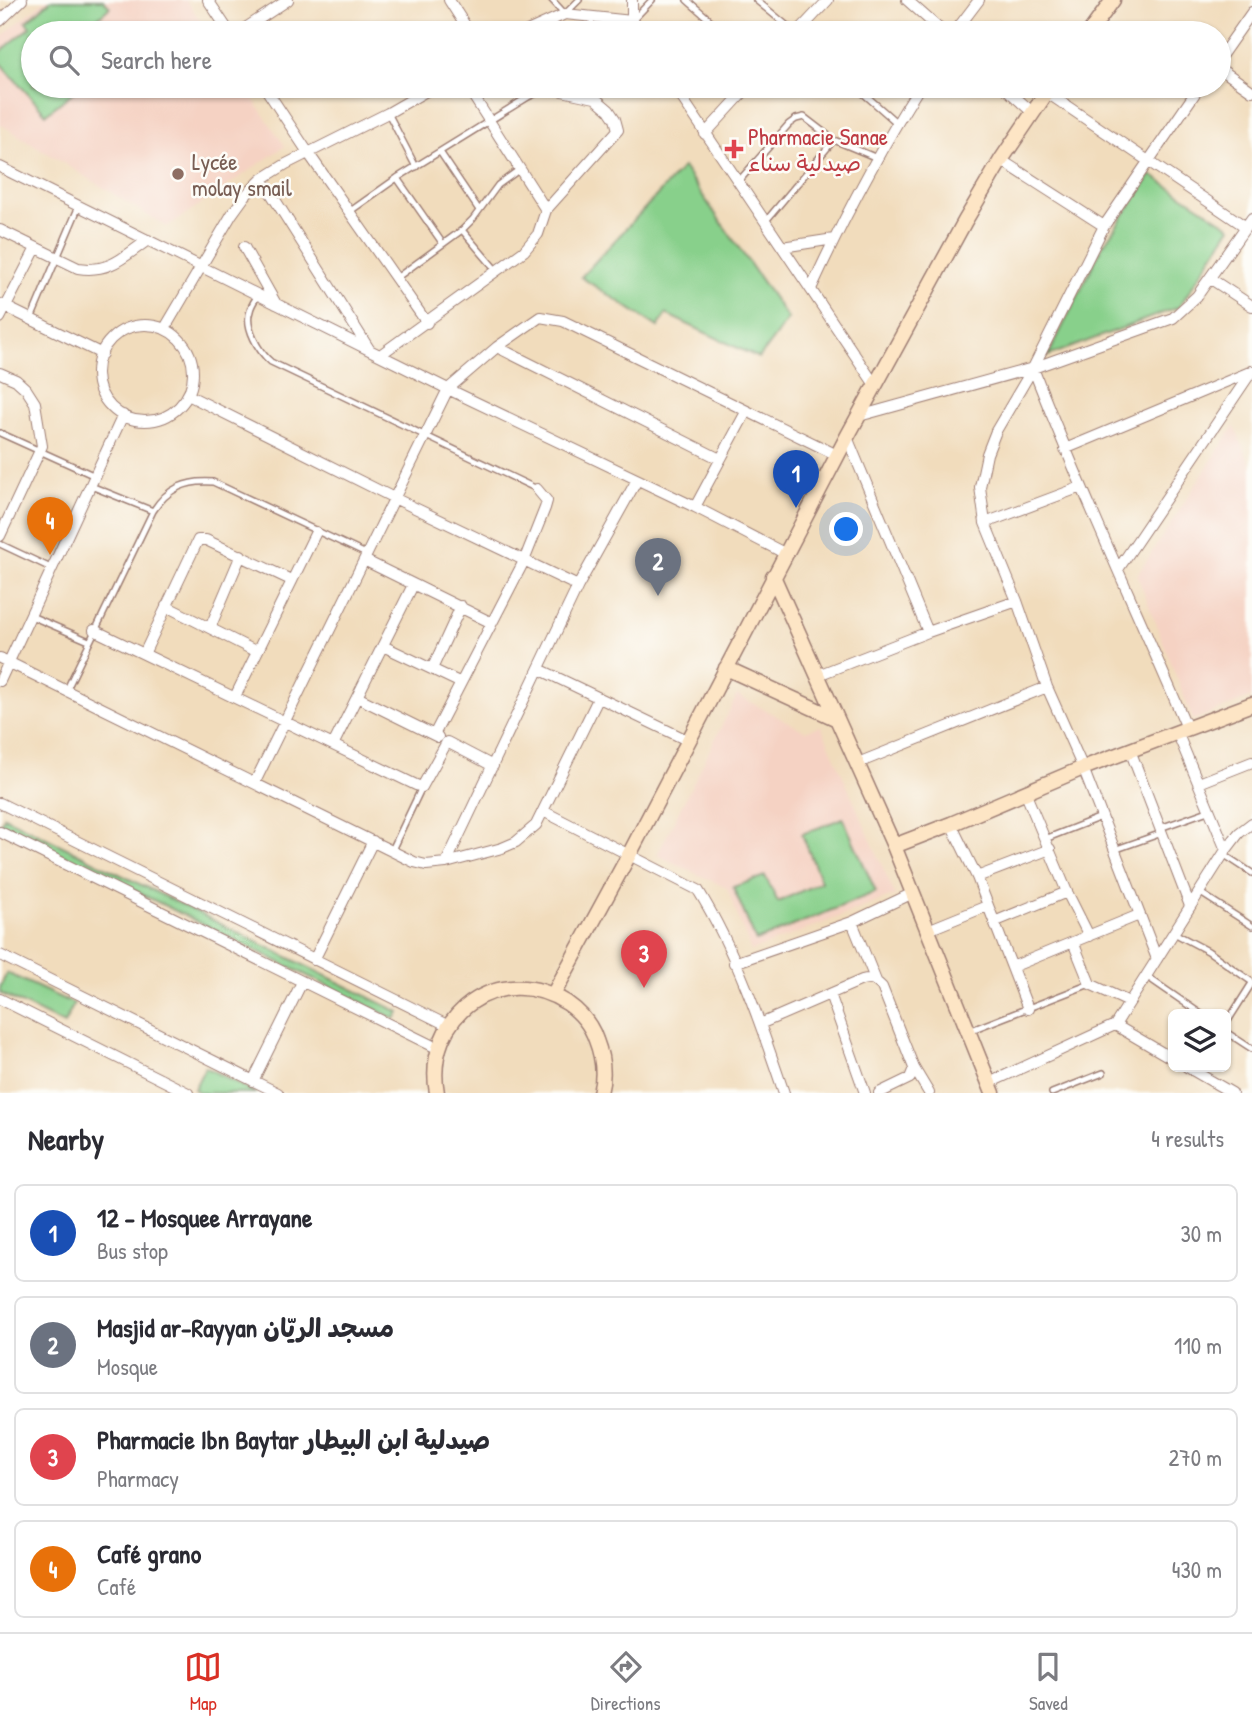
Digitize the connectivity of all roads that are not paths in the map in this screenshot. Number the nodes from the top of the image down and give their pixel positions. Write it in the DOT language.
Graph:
graph roads {
  1 [pos="22,0"];
  2 [pos="208,0"];
  3 [pos="449,0"];
  4 [pos="552,0"];
  5 [pos="579,0"];
  6 [pos="632,0"];
  7 [pos="652,0"];
  8 [pos="687,0"];
  9 [pos="756,0"];
  10 [pos="828,0"];
  11 [pos="906,0"];
  12 [pos="979,0"];
  13 [pos="1113,0"];
  14 [pos="282,2"];
  15 [pos="1252,12"];
  16 [pos="565,13"];
  17 [pos="2,15"];
  18 [pos="594,18"];
  19 [pos="222,21"];
  20 [pos="255,21"];
  21 [pos="462,21"];
  22 [pos="548,21"];
  23 [pos="593,21"];
  24 [pos="632,21"];
  25 [pos="710,21"];
  26 [pos="782,21"];
  27 [pos="808,21"];
  28 [pos="930,21"];
  29 [pos="963,21"];
  30 [pos="1098,21"];
  31 [pos="1231,42"];
  32 [pos="1231,76"];
  33 [pos="1252,91"];
  34 [pos="272,98"];
  35 [pos="414,98"];
  36 [pos="475,98"];
  37 [pos="529,98"];
  38 [pos="595,98"];
  39 [pos="682,98"];
  40 [pos="738,98"];
  41 [pos="869,98"];
  42 [pos="913,98"];
  43 [pos="1016,98"];
  44 [pos="1042,98"];
  45 [pos="1061,98"];
  46 [pos="1192,98"];
  47 [pos="1032,112"];
  48 [pos="388,113"];
  49 [pos="491,120"];
  50 [pos="897,123"];
  51 [pos="705,134"];
  52 [pos="834,140"];
  53 [pos="440,152"];
  54 [pos="309,154"];
  55 [pos="878,158"];
  56 [pos="1001,160"];
  57 [pos="1147,163"];
  58 [pos="0,167"];
  59 [pos="416,167"];
  60 [pos="521,169"];
  61 [pos="397,178"];
  62 [pos="262,179"];
  63 [pos="737,182"];
  64 [pos="79,206"];
  65 [pos="479,210"];
  66 [pos="546,210"];
  67 [pos="349,212"];
  68 [pos="765,222"];
  69 [pos="1249,223"];
  70 [pos="1104,226"];
  71 [pos="0,230"];
  72 [pos="462,230"];
  73 [pos="834,239"];
  74 [pos="148,240"];
  75 [pos="443,244"];
  76 [pos="244,247"];
  77 [pos="782,247"];
  78 [pos="36,248"];
  79 [pos="58,259"];
  80 [pos="201,265"];
  81 [pos="498,272"];
  82 [pos="395,279"];
  83 [pos="1211,279"];
  84 [pos="811,289"];
  85 [pos="258,295"];
  86 [pos="276,304"];
  87 [pos="3,305"];
  88 [pos="1252,306"];
  89 [pos="0,318"];
  90 [pos="31,319"];
  91 [pos="427,323"];
  92 [pos="165,328"];
  93 [pos="497,347"];
  94 [pos="369,350"];
  95 [pos="102,354"];
  96 [pos="380,355"];
  97 [pos="1033,368"];
  98 [pos="1252,371"];
  99 [pos="0,373"];
  100 [pos="876,386"];
  101 [pos="448,389"];
  102 [pos="188,395"];
  103 [pos="746,412"];
  104 [pos="123,415"];
  105 [pos="859,416"];
  106 [pos="0,433"];
  107 [pos="423,436"];
  108 [pos="847,437"];
  109 [pos="1065,449"];
  110 [pos="39,452"];
  111 [pos="838,455"];
  112 [pos="720,459"];
  113 [pos="636,480"];
  114 [pos="93,481"];
  115 [pos="1081,487"];
  116 [pos="537,489"];
  117 [pos="394,498"];
  118 [pos="695,507"];
  119 [pos="153,511"];
  120 [pos="985,523"];
  121 [pos="316,532"];
  122 [pos="0,536"];
  123 [pos="0,544"];
  124 [pos="786,554"];
  125 [pos="241,555"];
  126 [pos="365,557"];
  127 [pos="524,561"];
  128 [pos="1119,568"];
  129 [pos="53,569"];
  130 [pos="774,576"];
  131 [pos="291,580"];
  132 [pos="414,585"];
  133 [pos="578,586"];
  134 [pos="1017,601"];
  135 [pos="166,606"];
  136 [pos="461,606"];
  137 [pos="31,616"];
  138 [pos="490,622"];
  139 [pos="210,628"];
  140 [pos="94,630"];
  141 [pos="928,632"];
  142 [pos="89,641"];
  143 [pos="383,646"];
  144 [pos="257,652"];
  145 [pos="144,654"];
  146 [pos="5,660"];
  147 [pos="726,668"];
  148 [pos="432,669"];
  149 [pos="539,669"];
  150 [pos="818,675"];
  151 [pos="0,681"];
  152 [pos="459,682"];
  153 [pos="1047,687"];
  154 [pos="66,689"];
  155 [pos="235,697"];
  156 [pos="357,697"];
  157 [pos="598,699"];
  158 [pos="1252,704"];
  159 [pos="837,719"];
  160 [pos="285,721"];
  161 [pos="1182,730"];
  162 [pos="434,735"];
  163 [pos="689,741"];
  164 [pos="447,742"];
  165 [pos="333,745"];
  166 [pos="1130,750"];
  167 [pos="1252,762"];
  168 [pos="858,763"];
  169 [pos="493,766"];
  170 [pos="1083,768"];
  171 [pos="255,782"];
  172 [pos="1199,783"];
  173 [pos="422,787"];
  174 [pos="1026,792"];
  175 [pos="0,803"];
  176 [pos="1208,811"];
  177 [pos="544,812"];
  178 [pos="1102,817"];
  179 [pos="1252,823"];
  180 [pos="951,824"];
  181 [pos="1161,831"];
  182 [pos="0,832"];
  183 [pos="373,841"];
  184 [pos="1047,844"];
  185 [pos="894,846"];
  186 [pos="1114,850"];
  187 [pos="391,851"];
  188 [pos="1224,852"];
  189 [pos="629,855"];
  190 [pos="446,863"];
  191 [pos="1252,873"];
  192 [pos="977,877"];
  193 [pos="1067,892"];
  194 [pos="1199,892"];
  195 [pos="913,894"];
  196 [pos="987,906"];
  197 [pos="1190,906"];
  198 [pos="1139,915"];
  199 [pos="852,922"];
  200 [pos="994,922"];
  201 [pos="1252,926"];
  202 [pos="928,930"];
  203 [pos="1174,933"];
  204 [pos="1089,936"];
  205 [pos="1073,942"];
  206 [pos="0,955"];
  207 [pos="1157,959"];
  208 [pos="314,960"];
  209 [pos="734,963"];
  210 [pos="1012,967"];
  211 [pos="1146,976"];
  212 [pos="876,981"];
  213 [pos="302,982"];
  214 [pos="1252,983"];
  215 [pos="1090,984"];
  216 [pos="830,994"];
  217 [pos="554,995"];
  218 [pos="0,999"];
  219 [pos="1129,1002"];
  220 [pos="1028,1009"];
  221 [pos="1194,1009"];
  222 [pos="1231,1016"];
  223 [pos="760,1024"];
  224 [pos="1115,1025"];
  225 [pos="449,1026"];
  226 [pos="969,1031"];
  227 [pos="1231,1035"];
  228 [pos="437,1048"];
  229 [pos="1252,1049"];
  230 [pos="1168,1056"];
  231 [pos="914,1068"];
  232 [pos="1199,1072"];
  233 [pos="1103,1073"];
  234 [pos="253,1081"];
  235 [pos="991,1088"];
  236 [pos="188,1093"];
  237 [pos="278,1093"];
  238 [pos="437,1093"];
  239 [pos="600,1093"];
  240 [pos="784,1093"];
  241 [pos="865,1093"];
  242 [pos="879,1093"];
  243 [pos="929,1093"];
  244 [pos="1052,1093"];
  245 [pos="1231,1093"];
  1 -- 17 [label="street"];
  2 -- 19 [label="street"];
  3 -- 21 [label="street"];
  4 -- 16 [label="lane"];
  5 -- 16 [label="lane"];
  6 -- 24 [label="street"];
  7 -- 24 [label="lane"];
  8 -- 25 [label="lane"];
  9 -- 26 [label="lane"];
  10 -- 27 [label="street"];
  11 -- 28 [label="street"];
  12 -- 29 [label="street"];
  13 -- 30 [label="street"];
  14 -- 20 [label="street"];
  15 -- 31 [label="street"];
  16 -- 18 [label="street"];
  16 -- 22 [label="street"];
  18 -- 23 [label="lane"];
  18 -- 24 [label="street"];
  32 -- 33 [label="street"];
  34 -- 54 [label="street"];
  35 -- 48 [label="street"];
  36 -- 49 [label="street"];
  37 -- 49 [label="lane"];
  38 -- 66 [label="street"];
  39 -- 51 [label="street"];
  40 -- 51 [label="street"];
  41 -- 50 [label="lane"];
  42 -- 50 [label="street"];
  43 -- 47 [label="street"];
  44 -- 47 [label="street"];
  45 -- 57 [label="street"];
  46 -- 57 [label="street"];
  47 -- 56 [label="street"];
  48 -- 54 [label="street"];
  48 -- 59 [label="lane"];
  49 -- 53 [label="lane"];
  49 -- 60 [label="street"];
  50 -- 55 [label="street"];
  51 -- 63 [label="street"];
  52 -- 55 [label="lane"];
  52 -- 63 [label="lane"];
  52 -- 68 [label="lane"];
  53 -- 59 [label="lane"];
  53 -- 65 [label="lane"];
  54 -- 62 [label="street"];
  54 -- 67 [label="street"];
  55 -- 73 [label="street"];
  56 -- 70 [label="street"];
  56 -- 100 [label="street"];
  57 -- 69 [label="street"];
  57 -- 70 [label="street"];
  58 -- 64 [label="street"];
  59 -- 61 [label="lane"];
  60 -- 65 [label="lane"];
  60 -- 66 [label="street"];
  61 -- 67 [label="lane"];
  61 -- 75 [label="lane"];
  62 -- 80 [label="street"];
  62 -- 94 [label="street"];
  63 -- 68 [label="street"];
  64 -- 74 [label="street"];
  64 -- 79 [label="lane"];
  65 -- 72 [label="lane"];
  66 -- 81 [label="street"];
  67 -- 82 [label="street"];
  68 -- 77 [label="street"];
  69 -- 83 [label="street"];
  70 -- 97 [label="street"];
  71 -- 78 [label="street"];
  72 -- 75 [label="lane"];
  72 -- 81 [label="lane"];
  73 -- 77 [label="street"];
  73 -- 84 [label="street"];
  74 -- 79 [label="street"];
  74 -- 80 [label="street"];
  75 -- 82 [label="lane"];
  76 -- 86 [label="street"];
  77 -- 84 [label="street"];
  78 -- 79 [label="street"];
  78 -- 87 [label="street"];
  79 -- 90 [label="lane"];
  80 -- 85 [label="street"];
  80 -- 92 [label="street"];
  81 -- 91 [label="street"];
  82 -- 91 [label="street"];
  83 -- 88 [label="street"];
  83 -- 97 [label="street"];
  84 -- 100 [label="street"];
  85 -- 86 [label="street"];
  85 -- 107 [label="lane"];
  86 -- 94 [label="street"];
  87 -- 89 [label="street"];
  87 -- 90 [label="street"];
  90 -- 95 [label="street"];
  91 -- 96 [label="street"];
  92 -- 95 [label="street"];
  92 -- 102 [label="street"];
  93 -- 101 [label="street"];
  93 -- 103 [label="street"];
  93 -- 112 [label="street"];
  94 -- 96 [label="street"];
  95 -- 104 [label="street"];
  96 -- 101 [label="street"];
  97 -- 105 [label="street"];
  97 -- 109 [label="street"];
  97 -- 120 [label="street"];
  98 -- 109 [label="street"];
  98 -- 128 [label="street"];
  99 -- 110 [label="street"];
  100 -- 105 [label="street"];
  101 -- 107 [label="street"];
  101 -- 113 [label="street"];
  102 -- 104 [label="street"];
  102 -- 117 [label="street"];
  103 -- 111 [label="street"];
  103 -- 112 [label="street"];
  104 -- 114 [label="street"];
  105 -- 108 [label="street"];
  106 -- 110 [label="lane"];
  107 -- 116 [label="lane"];
  107 -- 117 [label="street"];
  108 -- 111 [label="street"];
  108 -- 141 [label="street"];
  109 -- 115 [label="street"];
  110 -- 114 [label="lane"];
  110 -- 122 [label="street"];
  111 -- 124 [label="street"];
  112 -- 118 [label="street"];
  113 -- 118 [label="street"];
  113 -- 133 [label="street"];
  114 -- 119 [label="lane"];
  114 -- 129 [label="street"];
  115 -- 120 [label="street"];
  115 -- 128 [label="street"];
  116 -- 127 [label="street"];
  117 -- 126 [label="street"];
  117 -- 127 [label="street"];
  118 -- 124 [label="street"];
  119 -- 121 [label="lane"];
  119 -- 140 [label="lane"];
  120 -- 134 [label="street"];
  121 -- 126 [label="lane"];
  121 -- 131 [label="street"];
  123 -- 129 [label="lane"];
  124 -- 130 [label="street"];
  125 -- 131 [label="street"];
  125 -- 135 [label="street"];
  125 -- 139 [label="street"];
  126 -- 132 [label="street"];
  126 -- 160 [label="street"];
  127 -- 133 [label="street"];
  127 -- 138 [label="street"];
  128 -- 161 [label="street"];
  129 -- 137 [label="street"];
  130 -- 147 [label="street"];
  130 -- 150 [label="street"];
  131 -- 144 [label="street"];
  132 -- 136 [label="street"];
  132 -- 143 [label="street"];
  133 -- 149 [label="street"];
  134 -- 141 [label="street"];
  134 -- 153 [label="street"];
  135 -- 139 [label="street"];
  135 -- 145 [label="street"];
  136 -- 138 [label="street"];
  136 -- 148 [label="street"];
  137 -- 142 [label="lane"];
  137 -- 146 [label="street"];
  138 -- 152 [label="street"];
  139 -- 144 [label="street"];
  140 -- 142 [label="lane"];
  140 -- 145 [label="street"];
  141 -- 150 [label="street"];
  142 -- 154 [label="lane"];
  143 -- 148 [label="street"];
  143 -- 156 [label="street"];
  144 -- 155 [label="street"];
  145 -- 155 [label="street"];
  146 -- 151 [label="street"];
  146 -- 154 [label="street"];
  147 -- 159 [label="street"];
  147 -- 163 [label="street"];
  148 -- 152 [label="street"];
  149 -- 157 [label="street"];
  149 -- 169 [label="street"];
  150 -- 159 [label="street"];
  152 -- 162 [label="street"];
  153 -- 168 [label="street"];
  153 -- 170 [label="street"];
  154 -- 171 [label="street"];
  155 -- 160 [label="street"];
  156 -- 162 [label="street"];
  156 -- 165 [label="street"];
  157 -- 163 [label="street"];
  157 -- 177 [label="street"];
  158 -- 161 [label="street"];
  159 -- 168 [label="street"];
  160 -- 165 [label="street"];
  160 -- 171 [label="street"];
  161 -- 166 [label="street"];
  161 -- 172 [label="street"];
  162 -- 164 [label="street"];
  163 -- 189 [label="street"];
  164 -- 169 [label="street"];
  164 -- 173 [label="street"];
  165 -- 173 [label="street"];
  166 -- 170 [label="street"];
  166 -- 181 [label="street"];
  167 -- 172 [label="street"];
  168 -- 185 [label="street"];
  169 -- 190 [label="street"];
  170 -- 174 [label="street"];
  170 -- 178 [label="street"];
  171 -- 183 [label="street"];
  172 -- 176 [label="street"];
  173 -- 187 [label="lane"];
  174 -- 180 [label="street"];
  174 -- 184 [label="street"];
  175 -- 208 [label="street"];
  176 -- 181 [label="lane"];
  176 -- 188 [label="street"];
  177 -- 189 [label="street"];
  177 -- 190 [label="street"];
  178 -- 184 [label="lane"];
  178 -- 186 [label="street"];
  179 -- 188 [label="street"];
  180 -- 185 [label="street"];
  180 -- 192 [label="street"];
  181 -- 186 [label="lane"];
  181 -- 197 [label="street"];
  182 -- 213 [label="street"];
  183 -- 187 [label="street"];
  183 -- 208 [label="street"];
  184 -- 192 [label="street"];
  184 -- 193 [label="street"];
  185 -- 195 [label="street"];
  186 -- 198 [label="street"];
  187 -- 190 [label="street"];
  188 -- 191 [label="lane"];
  188 -- 194 [label="street"];
  189 -- 209 [label="street"];
  189 -- 217 [label="street"];
  192 -- 196 [label="street"];
  193 -- 200 [label="street"];
  193 -- 204 [label="street"];
  194 -- 197 [label="street"];
  194 -- 201 [label="lane"];
  195 -- 199 [label="street"];
  195 -- 202 [label="street"];
  196 -- 200 [label="street"];
  196 -- 202 [label="street"];
  197 -- 203 [label="street"];
  198 -- 204 [label="street"];
  198 -- 207 [label="street"];
  199 -- 209 [label="street"];
  199 -- 212 [label="street"];
  200 -- 210 [label="street"];
  202 -- 226 [label="street"];
  203 -- 207 [label="street"];
  203 -- 214 [label="lane"];
  204 -- 205 [label="street"];
  205 -- 210 [label="street"];
  205 -- 215 [label="street"];
  206 -- 234 [label="street"];
  207 -- 211 [label="street"];
  208 -- 225 [label="street"];
  209 -- 223 [label="street"];
  210 -- 220 [label="street"];
  211 -- 219 [label="street"];
  211 -- 221 [label="lane"];
  212 -- 216 [label="street"];
  212 -- 231 [label="street"];
  213 -- 228 [label="street"];
  213 -- 234 [label="street"];
  214 -- 222 [label="lane"];
  215 -- 219 [label="street"];
  215 -- 220 [label="lane"];
  216 -- 223 [label="street"];
  216 -- 241 [label="street"];
  217 -- 225 [label="street"];
  217 -- 239 [label="street"];
  218 -- 236 [label="street"];
  219 -- 224 [label="street"];
  220 -- 226 [label="lane"];
  223 -- 240 [label="street"];
  224 -- 230 [label="street"];
  224 -- 235 [label="street"];
  225 -- 228 [label="street"];
  226 -- 235 [label="street"];
  227 -- 229 [label="lane"];
  228 -- 238 [label="street"];
  231 -- 242 [label="street"];
  231 -- 243 [label="street"];
  232 -- 245 [label="street"];
  233 -- 244 [label="lane"];
  234 -- 237 [label="street"];
}
